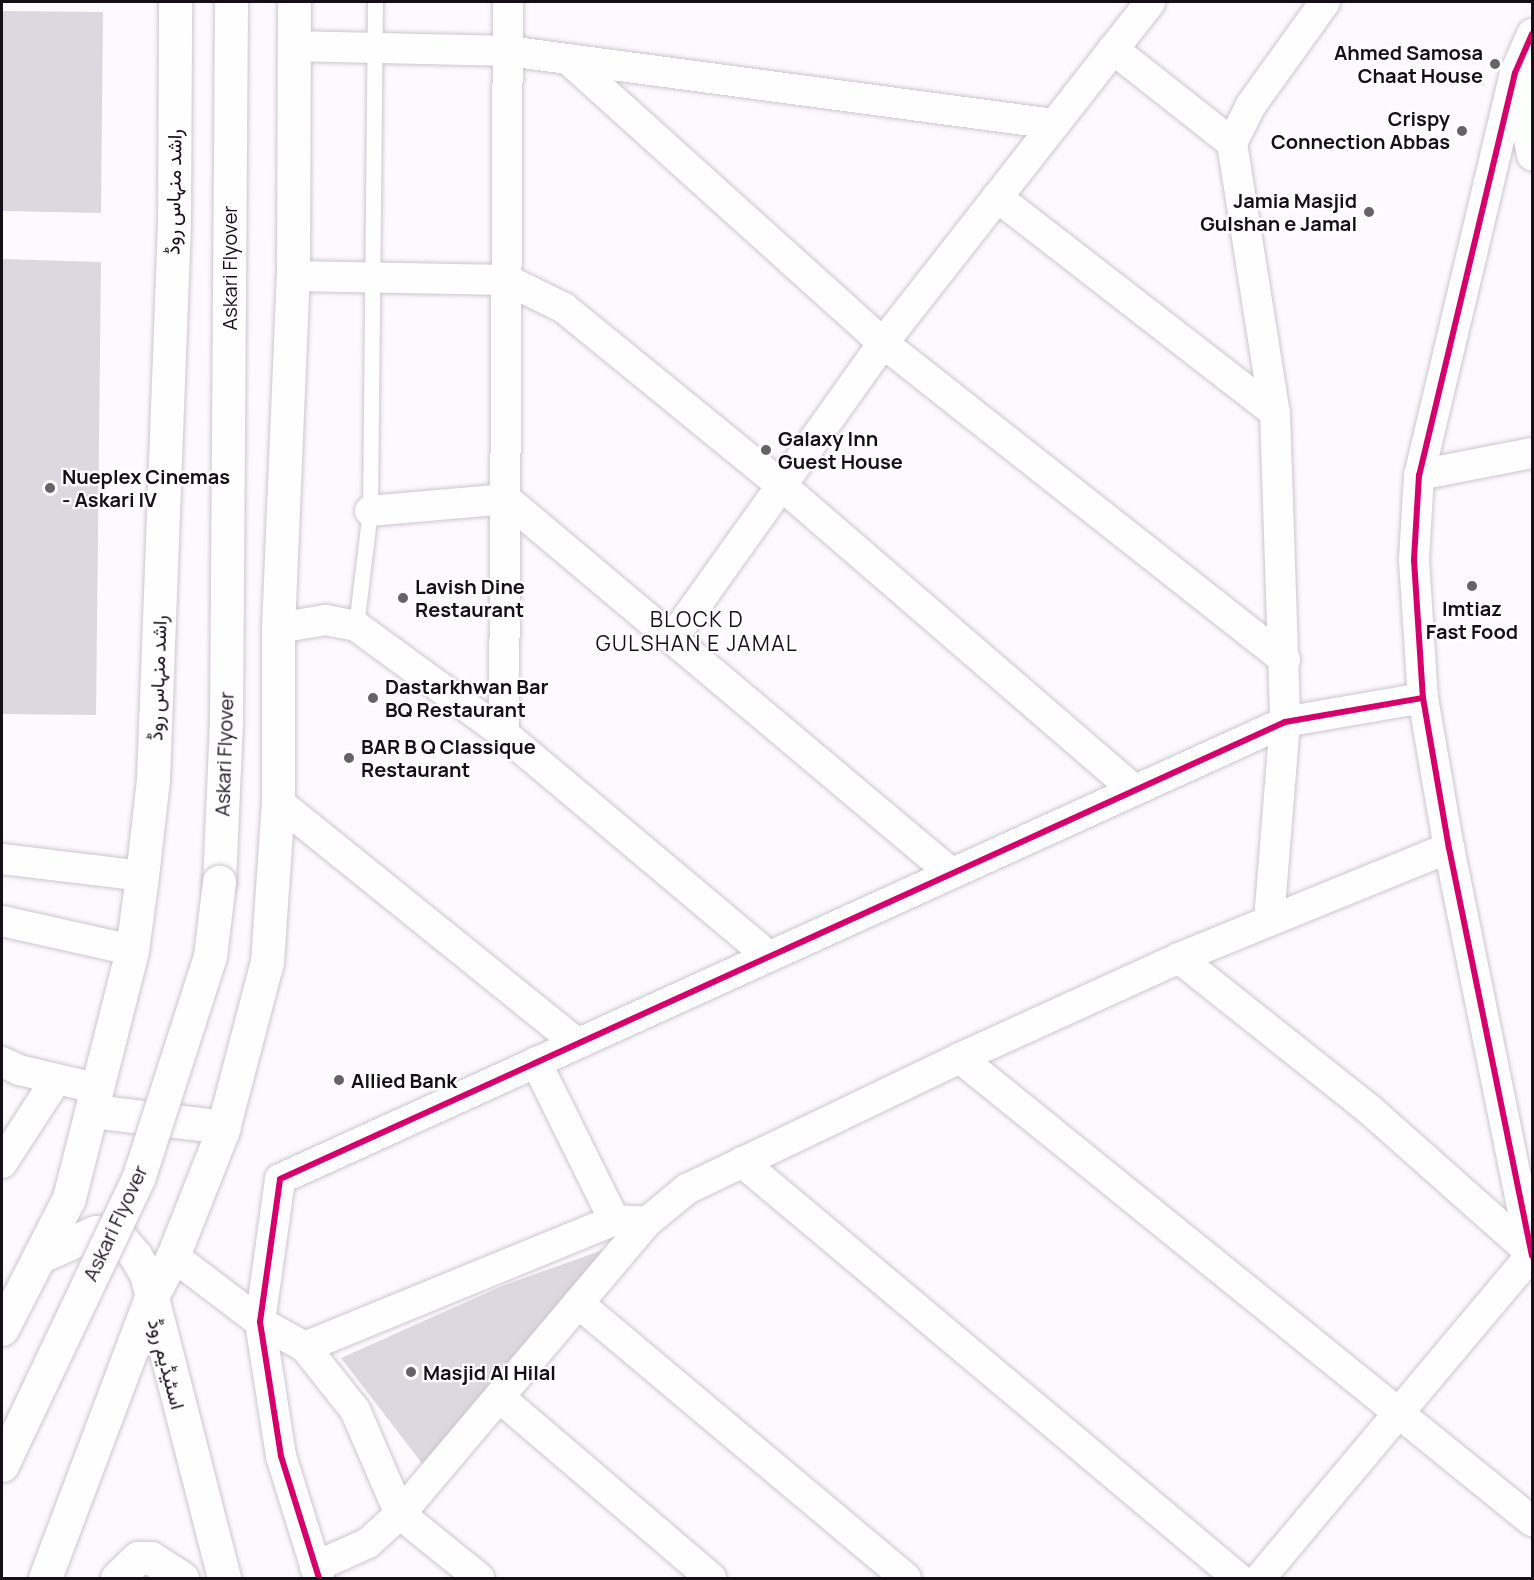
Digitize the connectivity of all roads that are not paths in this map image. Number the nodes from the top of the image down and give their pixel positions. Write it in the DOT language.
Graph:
graph roads {
  1 [pos="175,2"];
  2 [pos="231,2"];
  3 [pos="294,2"];
  4 [pos="375,2"];
  5 [pos="508,2"];
  6 [pos="1150,2"];
  7 [pos="1325,2"];
  8 [pos="1533,34"];
  9 [pos="294,46"];
  10 [pos="376,48"];
  11 [pos="1113,49"];
  12 [pos="508,51"];
  13 [pos="571,62"];
  14 [pos="1515,73"];
  15 [pos="1054,124"];
  16 [pos="1232,143"];
  17 [pos="1533,154"];
  18 [pos="998,197"];
  19 [pos="293,276"];
  20 [pos="370,277"];
  21 [pos="507,280"];
  22 [pos="884,343"];
  23 [pos="1275,413"];
  24 [pos="1533,453"];
  25 [pos="1419,475"];
  26 [pos="782,486"];
  27 [pos="506,499"];
  28 [pos="370,511"];
  29 [pos="356,626"];
  30 [pos="278,628"];
  31 [pos="672,639"];
  32 [pos="1285,660"];
  33 [pos="1423,698"];
  34 [pos="1285,722"];
  35 [pos="504,734"];
  36 [pos="1134,790"];
  37 [pos="278,802"];
  38 [pos="1449,848"];
  39 [pos="2,859"];
  40 [pos="951,873"];
  41 [pos="142,876"];
  42 [pos="1269,920"];
  43 [pos="2,921"];
  44 [pos="132,950"];
  45 [pos="769,956"];
  46 [pos="1179,958"];
  47 [pos="577,1043"];
  48 [pos="960,1058"];
  49 [pos="2,1062"];
  50 [pos="537,1062"];
  51 [pos="56,1080"];
  52 [pos="94,1100"];
  53 [pos="224,1127"];
  54 [pos="742,1162"];
  55 [pos="2,1163"];
  56 [pos="614,1220"];
  57 [pos="646,1222"];
  58 [pos="1532,1255"];
  59 [pos="41,1256"];
  60 [pos="173,1256"];
  61 [pos="150,1300"];
  62 [pos="578,1303"];
  63 [pos="260,1322"];
  64 [pos="2,1329"];
  65 [pos="305,1347"];
  66 [pos="499,1397"];
  67 [pos="1400,1412"];
  68 [pos="2,1464"];
  69 [pos="400,1514"];
  70 [pos="1533,1521"];
  71 [pos="317,1573"];
  72 [pos="45,1578"];
  73 [pos="117,1578"];
  74 [pos="182,1578"];
  75 [pos="224,1578"];
  76 [pos="478,1578"];
  77 [pos="711,1578"];
  78 [pos="906,1578"];
  79 [pos="1238,1578"];
  80 [pos="1260,1578"];
  1 -- 41 [label="main road, راشد منہاس روڈ"];
  2 -- 68 [label="main road, Askari Flyover, bridge"];
  3 -- 9 [label="main road"];
  4 -- 10 [label="lane"];
  5 -- 12 [label="street"];
  6 -- 11 [label="street"];
  7 -- 16 [label="street"];
  8 -- 14 [label="street"];
  9 -- 10 [label="street"];
  9 -- 19 [label="main road"];
  10 -- 12 [label="street"];
  10 -- 20 [label="lane"];
  11 -- 15 [label="street"];
  11 -- 16 [label="street"];
  12 -- 13 [label="street"];
  12 -- 21 [label="street"];
  13 -- 15 [label="street"];
  13 -- 22 [label="street"];
  14 -- 17 [label="street"];
  14 -- 25 [label="street"];
  15 -- 18 [label="street"];
  16 -- 23 [label="street"];
  18 -- 22 [label="street"];
  18 -- 23 [label="street"];
  19 -- 20 [label="street"];
  19 -- 30 [label="main road"];
  20 -- 21 [label="street"];
  20 -- 28 [label="lane"];
  21 -- 26 [label="street"];
  21 -- 27 [label="street"];
  22 -- 26 [label="street"];
  22 -- 32 [label="street"];
  23 -- 32 [label="street"];
  24 -- 25 [label="street"];
  25 -- 33 [label="street"];
  26 -- 31 [label="street"];
  26 -- 36 [label="street"];
  27 -- 28 [label="street"];
  27 -- 31 [label="street"];
  27 -- 35 [label="street"];
  28 -- 29 [label="lane"];
  29 -- 30 [label="street"];
  29 -- 35 [label="street"];
  30 -- 37 [label="main road"];
  31 -- 40 [label="street"];
  32 -- 34 [label="street"];
  33 -- 34 [label="street"];
  33 -- 38 [label="street"];
  34 -- 36 [label="street"];
  34 -- 42 [label="street"];
  35 -- 45 [label="street"];
  36 -- 40 [label="street"];
  37 -- 47 [label="street"];
  37 -- 53 [label="main road"];
  38 -- 42 [label="street"];
  38 -- 58 [label="street"];
  39 -- 41 [label="street"];
  40 -- 45 [label="street"];
  41 -- 44 [label="main road, راشد منہاس روڈ"];
  42 -- 46 [label="street"];
  43 -- 44 [label="street"];
  44 -- 52 [label="main road, راشد منہاس روڈ"];
  45 -- 47 [label="street"];
  46 -- 48 [label="street"];
  46 -- 58 [label="street"];
  47 -- 50 [label="street"];
  48 -- 54 [label="street"];
  48 -- 67 [label="street"];
  49 -- 51 [label="street"];
  50 -- 56 [label="street"];
  50 -- 63 [label="street"];
  51 -- 52 [label="street"];
  51 -- 55 [label="street"];
  52 -- 53 [label="main road"];
  52 -- 59 [label="main road, راشد منہاس روڈ"];
  53 -- 60 [label="main road"];
  54 -- 57 [label="street"];
  54 -- 79 [label="street"];
  56 -- 57 [label="street"];
  56 -- 65 [label="street"];
  57 -- 62 [label="street"];
  58 -- 67 [label="street"];
  59 -- 61 [label="main road, اسٹیڈیم روڈ"];
  59 -- 64 [label="main road, راشد منہاس روڈ"];
  60 -- 61 [label="main road"];
  60 -- 63 [label="street"];
  61 -- 72 [label="main road"];
  61 -- 75 [label="main road, اسٹیڈیم روڈ"];
  62 -- 66 [label="street"];
  62 -- 78 [label="street"];
  63 -- 65 [label="street"];
  63 -- 71 [label="street"];
  65 -- 69 [label="street"];
  66 -- 69 [label="street"];
  66 -- 77 [label="street"];
  67 -- 70 [label="street"];
  67 -- 80 [label="street"];
  69 -- 71 [label="street"];
  69 -- 76 [label="street"];
  73 -- 74 [label="main road"];
}
